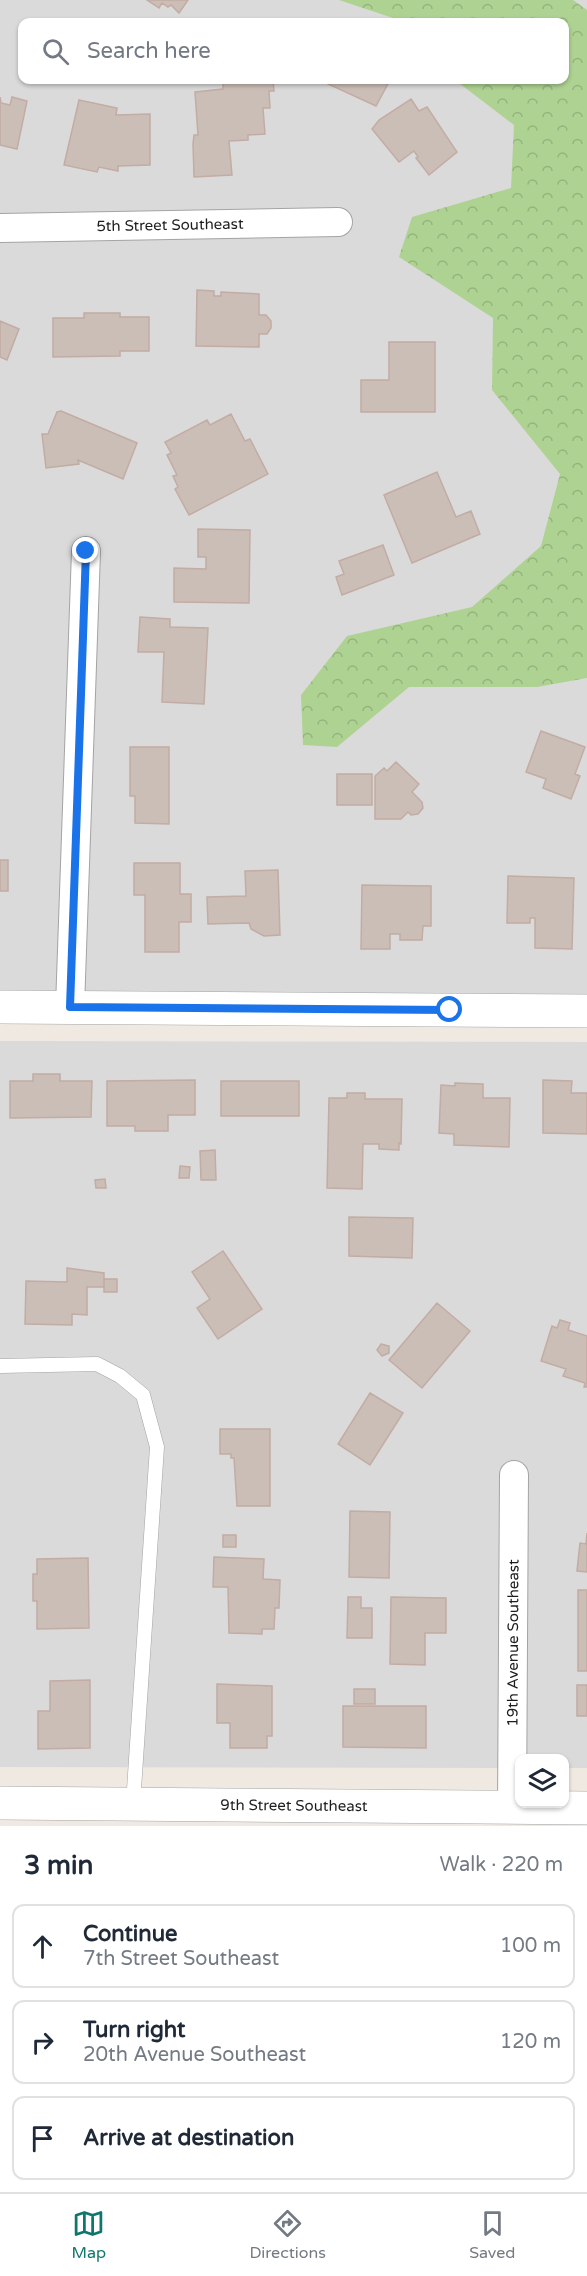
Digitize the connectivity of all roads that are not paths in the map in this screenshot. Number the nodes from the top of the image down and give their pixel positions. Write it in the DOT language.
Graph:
graph roads {
  1 [pos="338,222"];
  2 [pos="0,228"];
  3 [pos="86,551"];
  4 [pos="0,1007"];
  5 [pos="70,1007"];
  6 [pos="587,1011"];
  7 [pos="0,1366"];
  8 [pos="514,1475"];
  9 [pos="0,1803"];
  10 [pos="133,1804"];
  11 [pos="587,1808"];
  12 [pos="512,1809"];
  1 -- 2 [label="street, 5th Street Southeast"];
  3 -- 5 [label="street"];
  4 -- 5 [label="street"];
  5 -- 6 [label="street"];
  7 -- 10 [label="lane"];
  8 -- 12 [label="street, 19th Avenue Southeast"];
  9 -- 10 [label="street, 9th Street Southeast"];
  10 -- 12 [label="street, 9th Street Southeast"];
  11 -- 12 [label="street, 9th Street Southeast"];
}
